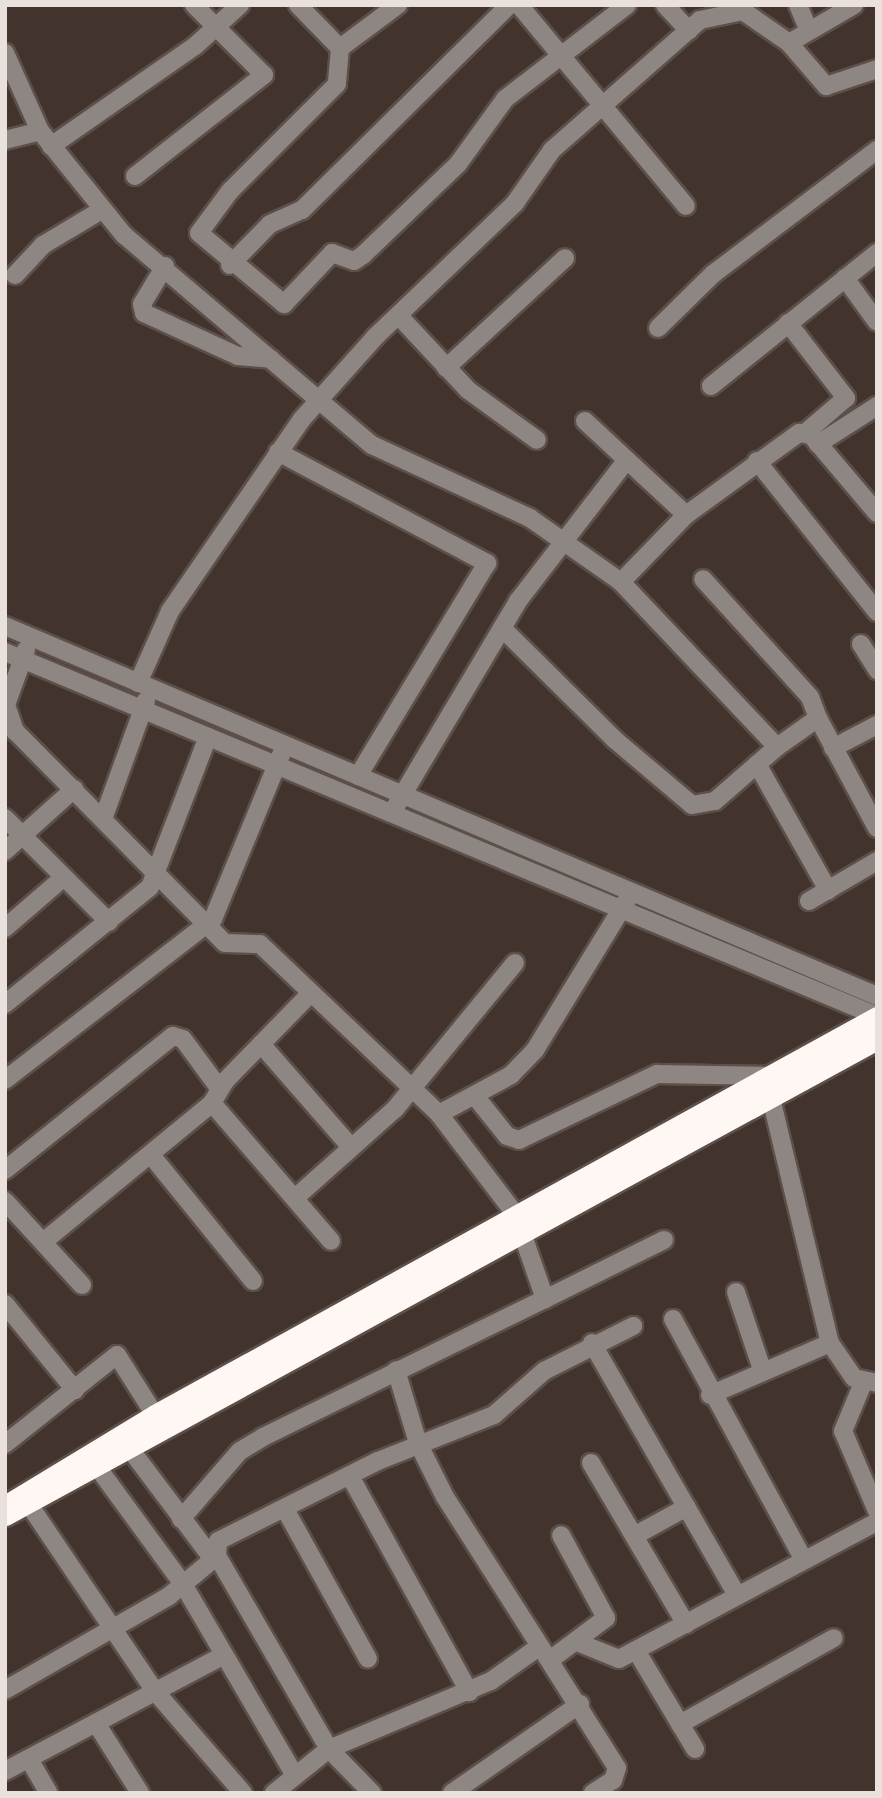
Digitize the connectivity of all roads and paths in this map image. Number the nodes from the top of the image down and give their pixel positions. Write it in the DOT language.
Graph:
graph roads {
  1 [pos="194,5"];
  2 [pos="240,5"];
  3 [pos="298,5"];
  4 [pos="509,5"];
  5 [pos="519,5"];
  6 [pos="627,5"];
  7 [pos="798,5"];
  8 [pos="854,5"];
  9 [pos="395,6"];
  10 [pos="673,8"];
  11 [pos="808,28"];
  12 [pos="214,30"];
  13 [pos="689,31"];
  14 [pos="789,43"];
  15 [pos="340,48"];
  16 [pos="5,53"];
  17 [pos="560,56"];
  18 [pos="877,69"];
  19 [pos="603,110"];
  20 [pos="40,131"];
  21 [pos="5,140"];
  22 [pos="51,146"];
  23 [pos="877,150"];
  24 [pos="135,176"];
  25 [pos="686,206"];
  26 [pos="100,211"];
  27 [pos="877,253"];
  28 [pos="565,258"];
  29 [pos="230,265"];
  30 [pos="165,266"];
  31 [pos="15,275"];
  32 [pos="845,278"];
  33 [pos="399,316"];
  34 [pos="877,322"];
  35 [pos="788,323"];
  36 [pos="658,328"];
  37 [pos="271,359"];
  38 [pos="446,368"];
  39 [pos="711,386"];
  40 [pos="319,400"];
  41 [pos="877,406"];
  42 [pos="585,421"];
  43 [pos="812,438"];
  44 [pos="537,440"];
  45 [pos="278,452"];
  46 [pos="626,461"];
  47 [pos="757,461"];
  48 [pos="877,513"];
  49 [pos="686,515"];
  50 [pos="563,539"];
  51 [pos="703,579"];
  52 [pos="621,582"];
  53 [pos="877,612"];
  54 [pos="5,626"];
  55 [pos="502,628"];
  56 [pos="31,637"];
  57 [pos="861,644"];
  58 [pos="5,652"];
  59 [pos="22,660"];
  60 [pos="877,670"];
  61 [pos="145,685"];
  62 [pos="142,711"];
  63 [pos="818,718"];
  64 [pos="877,725"];
  65 [pos="208,737"];
  66 [pos="285,745"];
  67 [pos="778,747"];
  68 [pos="834,748"];
  69 [pos="277,764"];
  70 [pos="757,764"];
  71 [pos="358,776"];
  72 [pos="74,789"];
  73 [pos="401,795"];
  74 [pos="393,812"];
  75 [pos="5,818"];
  76 [pos="103,819"];
  77 [pos="877,828"];
  78 [pos="22,836"];
  79 [pos="5,851"];
  80 [pos="877,861"];
  81 [pos="159,874"];
  82 [pos="64,877"];
  83 [pos="828,890"];
  84 [pos="632,891"];
  85 [pos="809,901"];
  86 [pos="622,909"];
  87 [pos="109,922"];
  88 [pos="207,925"];
  89 [pos="5,928"];
  90 [pos="515,962"];
  91 [pos="310,994"];
  92 [pos="877,996"];
  93 [pos="5,1004"];
  94 [pos="877,1016"];
  95 [pos="877,1040"];
  96 [pos="261,1044"];
  97 [pos="774,1076"];
  98 [pos="5,1080"];
  99 [pos="412,1089"];
  100 [pos="216,1095"];
  101 [pos="475,1096"];
  102 [pos="771,1098"];
  103 [pos="439,1114"];
  104 [pos="351,1147"];
  105 [pos="151,1155"];
  106 [pos="5,1170"];
  107 [pos="295,1198"];
  108 [pos="5,1201"];
  109 [pos="519,1222"];
  110 [pos="664,1240"];
  111 [pos="331,1241"];
  112 [pos="43,1242"];
  113 [pos="253,1281"];
  114 [pos="82,1285"];
  115 [pos="736,1292"];
  116 [pos="545,1299"];
  117 [pos="5,1304"];
  118 [pos="673,1319"];
  119 [pos="633,1326"];
  120 [pos="592,1342"];
  121 [pos="830,1343"];
  122 [pos="396,1370"];
  123 [pos="763,1372"];
  124 [pos="870,1383"];
  125 [pos="75,1390"];
  126 [pos="710,1395"];
  127 [pos="155,1415"];
  128 [pos="7,1439"];
  129 [pos="418,1443"];
  130 [pos="130,1449"];
  131 [pos="591,1463"];
  132 [pos="98,1468"];
  133 [pos="350,1476"];
  134 [pos="5,1506"];
  135 [pos="30,1506"];
  136 [pos="687,1507"];
  137 [pos="285,1508"];
  138 [pos="877,1511"];
  139 [pos="5,1515"];
  140 [pos="181,1519"];
  141 [pos="877,1522"];
  142 [pos="561,1535"];
  143 [pos="634,1536"];
  144 [pos="215,1558"];
  145 [pos="804,1560"];
  146 [pos="183,1584"];
  147 [pos="737,1595"];
  148 [pos="686,1624"];
  149 [pos="111,1629"];
  150 [pos="834,1638"];
  151 [pos="577,1642"];
  152 [pos="636,1652"];
  153 [pos="545,1653"];
  154 [pos="224,1655"];
  155 [pos="368,1659"];
  156 [pos="5,1690"];
  157 [pos="154,1690"];
  158 [pos="469,1692"];
  159 [pos="580,1704"];
  160 [pos="96,1723"];
  161 [pos="680,1724"];
  162 [pos="330,1749"];
  163 [pos="695,1749"];
  164 [pos="29,1759"];
  165 [pos="5,1771"];
  166 [pos="295,1776"];
  167 [pos="49,1793"];
  168 [pos="140,1793"];
  169 [pos="243,1793"];
  170 [pos="274,1793"];
  171 [pos="372,1793"];
  172 [pos="452,1793"];
  173 [pos="593,1793"];
  1 -- 12 [label="street"];
  2 -- 12 [label="street"];
  3 -- 15 [label="street"];
  4 -- 29 [label="street"];
  5 -- 17 [label="street"];
  6 -- 17 [label="street"];
  7 -- 11 [label="street"];
  8 -- 11 [label="street"];
  9 -- 15 [label="street"];
  10 -- 13 [label="street"];
  11 -- 14 [label="street"];
  12 -- 22 [label="street"];
  12 -- 24 [label="street"];
  13 -- 14 [label="street"];
  13 -- 19 [label="street"];
  14 -- 18 [label="street"];
  15 -- 29 [label="street"];
  16 -- 20 [label="street"];
  17 -- 19 [label="street"];
  17 -- 29 [label="street"];
  19 -- 25 [label="street"];
  19 -- 33 [label="street"];
  20 -- 21 [label="street"];
  20 -- 22 [label="street"];
  22 -- 26 [label="street"];
  23 -- 36 [label="street"];
  26 -- 30 [label="street"];
  26 -- 31 [label="street"];
  27 -- 32 [label="street"];
  28 -- 38 [label="street"];
  30 -- 37 [label="street"];
  30 -- 37 [label="street"];
  32 -- 34 [label="street"];
  32 -- 35 [label="street"];
  33 -- 38 [label="street"];
  33 -- 40 [label="street"];
  35 -- 39 [label="street"];
  35 -- 43 [label="street"];
  37 -- 40 [label="street"];
  38 -- 44 [label="street"];
  40 -- 45 [label="street"];
  40 -- 50 [label="street"];
  41 -- 43 [label="street"];
  42 -- 46 [label="street"];
  43 -- 47 [label="street"];
  43 -- 48 [label="street"];
  45 -- 61 [label="street"];
  45 -- 71 [label="street"];
  46 -- 49 [label="street"];
  46 -- 50 [label="street"];
  47 -- 49 [label="street"];
  47 -- 53 [label="street"];
  49 -- 52 [label="street"];
  50 -- 52 [label="street"];
  50 -- 55 [label="street"];
  51 -- 63 [label="street"];
  52 -- 67 [label="street"];
  54 -- 56 [label="street"];
  55 -- 70 [label="street"];
  55 -- 73 [label="street"];
  56 -- 59 [label="street"];
  56 -- 61 [label="street"];
  57 -- 60 [label="street"];
  58 -- 59 [label="street"];
  59 -- 62 [label="street"];
  59 -- 72 [label="street"];
  61 -- 62 [label="street"];
  61 -- 66 [label="street"];
  62 -- 65 [label="street"];
  62 -- 76 [label="street"];
  63 -- 67 [label="street"];
  63 -- 68 [label="street"];
  64 -- 68 [label="street"];
  65 -- 69 [label="street"];
  65 -- 81 [label="street"];
  66 -- 69 [label="street"];
  66 -- 71 [label="street"];
  67 -- 70 [label="street"];
  68 -- 77 [label="street"];
  69 -- 74 [label="street"];
  69 -- 88 [label="street"];
  70 -- 83 [label="street"];
  71 -- 73 [label="street"];
  72 -- 76 [label="street"];
  72 -- 78 [label="street"];
  73 -- 74 [label="street"];
  73 -- 84 [label="street"];
  74 -- 86 [label="street"];
  75 -- 78 [label="street"];
  76 -- 81 [label="street"];
  78 -- 79 [label="street"];
  78 -- 82 [label="street"];
  80 -- 83 [label="street"];
  81 -- 87 [label="street"];
  81 -- 88 [label="street"];
  82 -- 87 [label="street"];
  82 -- 89 [label="street"];
  83 -- 85 [label="street"];
  84 -- 86 [label="street"];
  84 -- 92 [label="street"];
  86 -- 94 [label="street"];
  86 -- 101 [label="street"];
  87 -- 93 [label="street"];
  88 -- 91 [label="street"];
  88 -- 98 [label="street"];
  90 -- 99 [label="street"];
  91 -- 96 [label="street"];
  91 -- 99 [label="street"];
  94 -- 97 [label="highway"];
  95 -- 102 [label="highway"];
  96 -- 100 [label="street"];
  96 -- 104 [label="street"];
  97 -- 101 [label="street"];
  97 -- 109 [label="highway"];
  99 -- 103 [label="street"];
  99 -- 104 [label="street"];
  100 -- 105 [label="street"];
  100 -- 106 [label="street"];
  100 -- 107 [label="street"];
  101 -- 103 [label="street"];
  102 -- 109 [label="highway"];
  102 -- 121 [label="street"];
  103 -- 109 [label="street"];
  104 -- 107 [label="street"];
  105 -- 112 [label="street"];
  105 -- 113 [label="street"];
  107 -- 111 [label="street"];
  108 -- 112 [label="street"];
  109 -- 116 [label="street"];
  109 -- 127 [label="highway"];
  109 -- 130 [label="highway"];
  110 -- 116 [label="street"];
  112 -- 114 [label="street"];
  115 -- 123 [label="street"];
  116 -- 122 [label="street"];
  117 -- 125 [label="street"];
  118 -- 126 [label="street"];
  119 -- 120 [label="street"];
  120 -- 129 [label="street"];
  120 -- 136 [label="street"];
  121 -- 123 [label="street"];
  121 -- 124 [label="street"];
  122 -- 129 [label="street"];
  122 -- 140 [label="street"];
  123 -- 126 [label="street"];
  124 -- 138 [label="street"];
  125 -- 127 [label="street"];
  125 -- 128 [label="street"];
  126 -- 145 [label="street"];
  127 -- 134 [label="highway"];
  129 -- 133 [label="street"];
  129 -- 153 [label="street"];
  130 -- 132 [label="highway"];
  130 -- 140 [label="street"];
  131 -- 143 [label="street"];
  132 -- 135 [label="highway"];
  132 -- 146 [label="street"];
  133 -- 137 [label="street"];
  133 -- 158 [label="street"];
  135 -- 139 [label="highway"];
  135 -- 149 [label="street"];
  136 -- 143 [label="street"];
  136 -- 147 [label="street"];
  137 -- 144 [label="street"];
  137 -- 155 [label="street"];
  140 -- 144 [label="street"];
  141 -- 145 [label="street"];
  142 -- 151 [label="street"];
  143 -- 148 [label="street"];
  144 -- 146 [label="street"];
  144 -- 162 [label="street"];
  145 -- 147 [label="street"];
  146 -- 149 [label="street"];
  146 -- 154 [label="street"];
  147 -- 148 [label="street"];
  148 -- 152 [label="street"];
  149 -- 156 [label="street"];
  149 -- 157 [label="street"];
  150 -- 161 [label="street"];
  151 -- 152 [label="street"];
  151 -- 153 [label="street"];
  152 -- 161 [label="street"];
  153 -- 158 [label="street"];
  153 -- 159 [label="street"];
  154 -- 157 [label="street"];
  154 -- 166 [label="street"];
  157 -- 160 [label="street"];
  157 -- 169 [label="street"];
  158 -- 162 [label="street"];
  159 -- 172 [label="street"];
  159 -- 173 [label="street"];
  160 -- 164 [label="street"];
  160 -- 168 [label="street"];
  161 -- 163 [label="street"];
  162 -- 166 [label="street"];
  162 -- 171 [label="street"];
  164 -- 165 [label="street"];
  164 -- 167 [label="street"];
  166 -- 170 [label="street"];
}
